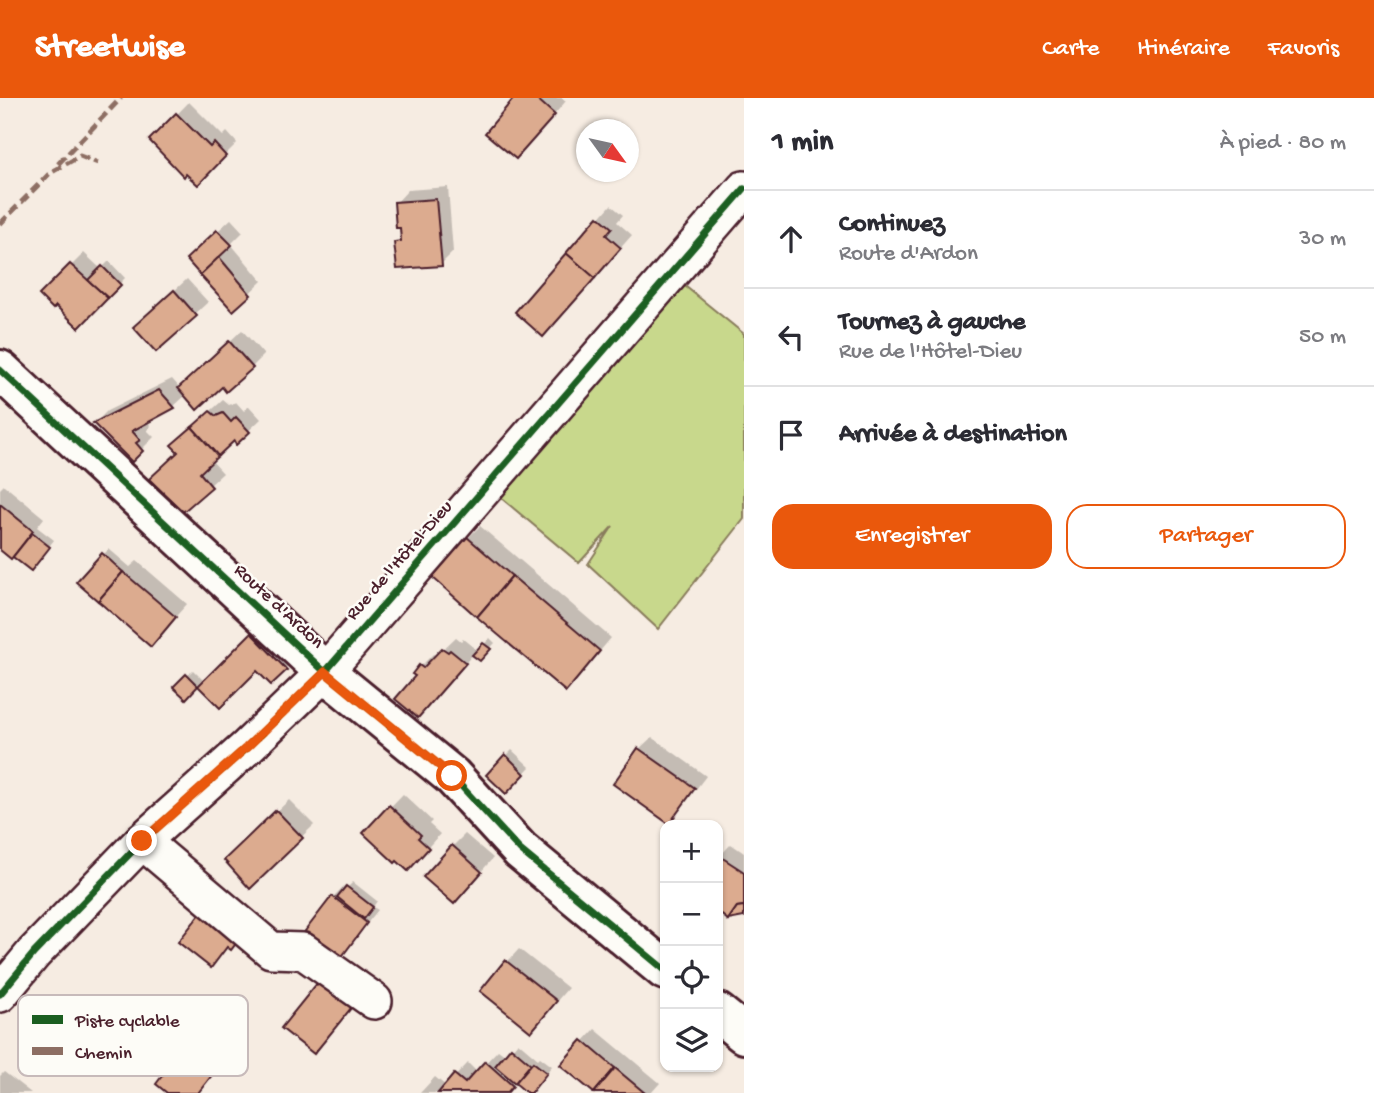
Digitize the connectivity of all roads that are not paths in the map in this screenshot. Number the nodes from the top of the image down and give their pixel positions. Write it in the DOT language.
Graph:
graph roads {
  1 [pos="744,188"];
  2 [pos="0,370"];
  3 [pos="325,672"];
  4 [pos="142,841"];
  5 [pos="660,966"];
  6 [pos="0,994"];
  7 [pos="374,1001"];
  8 [pos="723,1017"];
  9 [pos="744,1034"];
  1 -- 3 [label="street, Rue de l'Hôtel-Dieu"];
  2 -- 3 [label="street, Route d'Ardon"];
  3 -- 4 [label="street, Rue de l'Hôtel-Dieu"];
  3 -- 5 [label="street, Route d'Ardon"];
  4 -- 6 [label="street, Rue de l'Hôtel-Dieu"];
  4 -- 7 [label="street"];
  8 -- 9 [label="street"];
}
